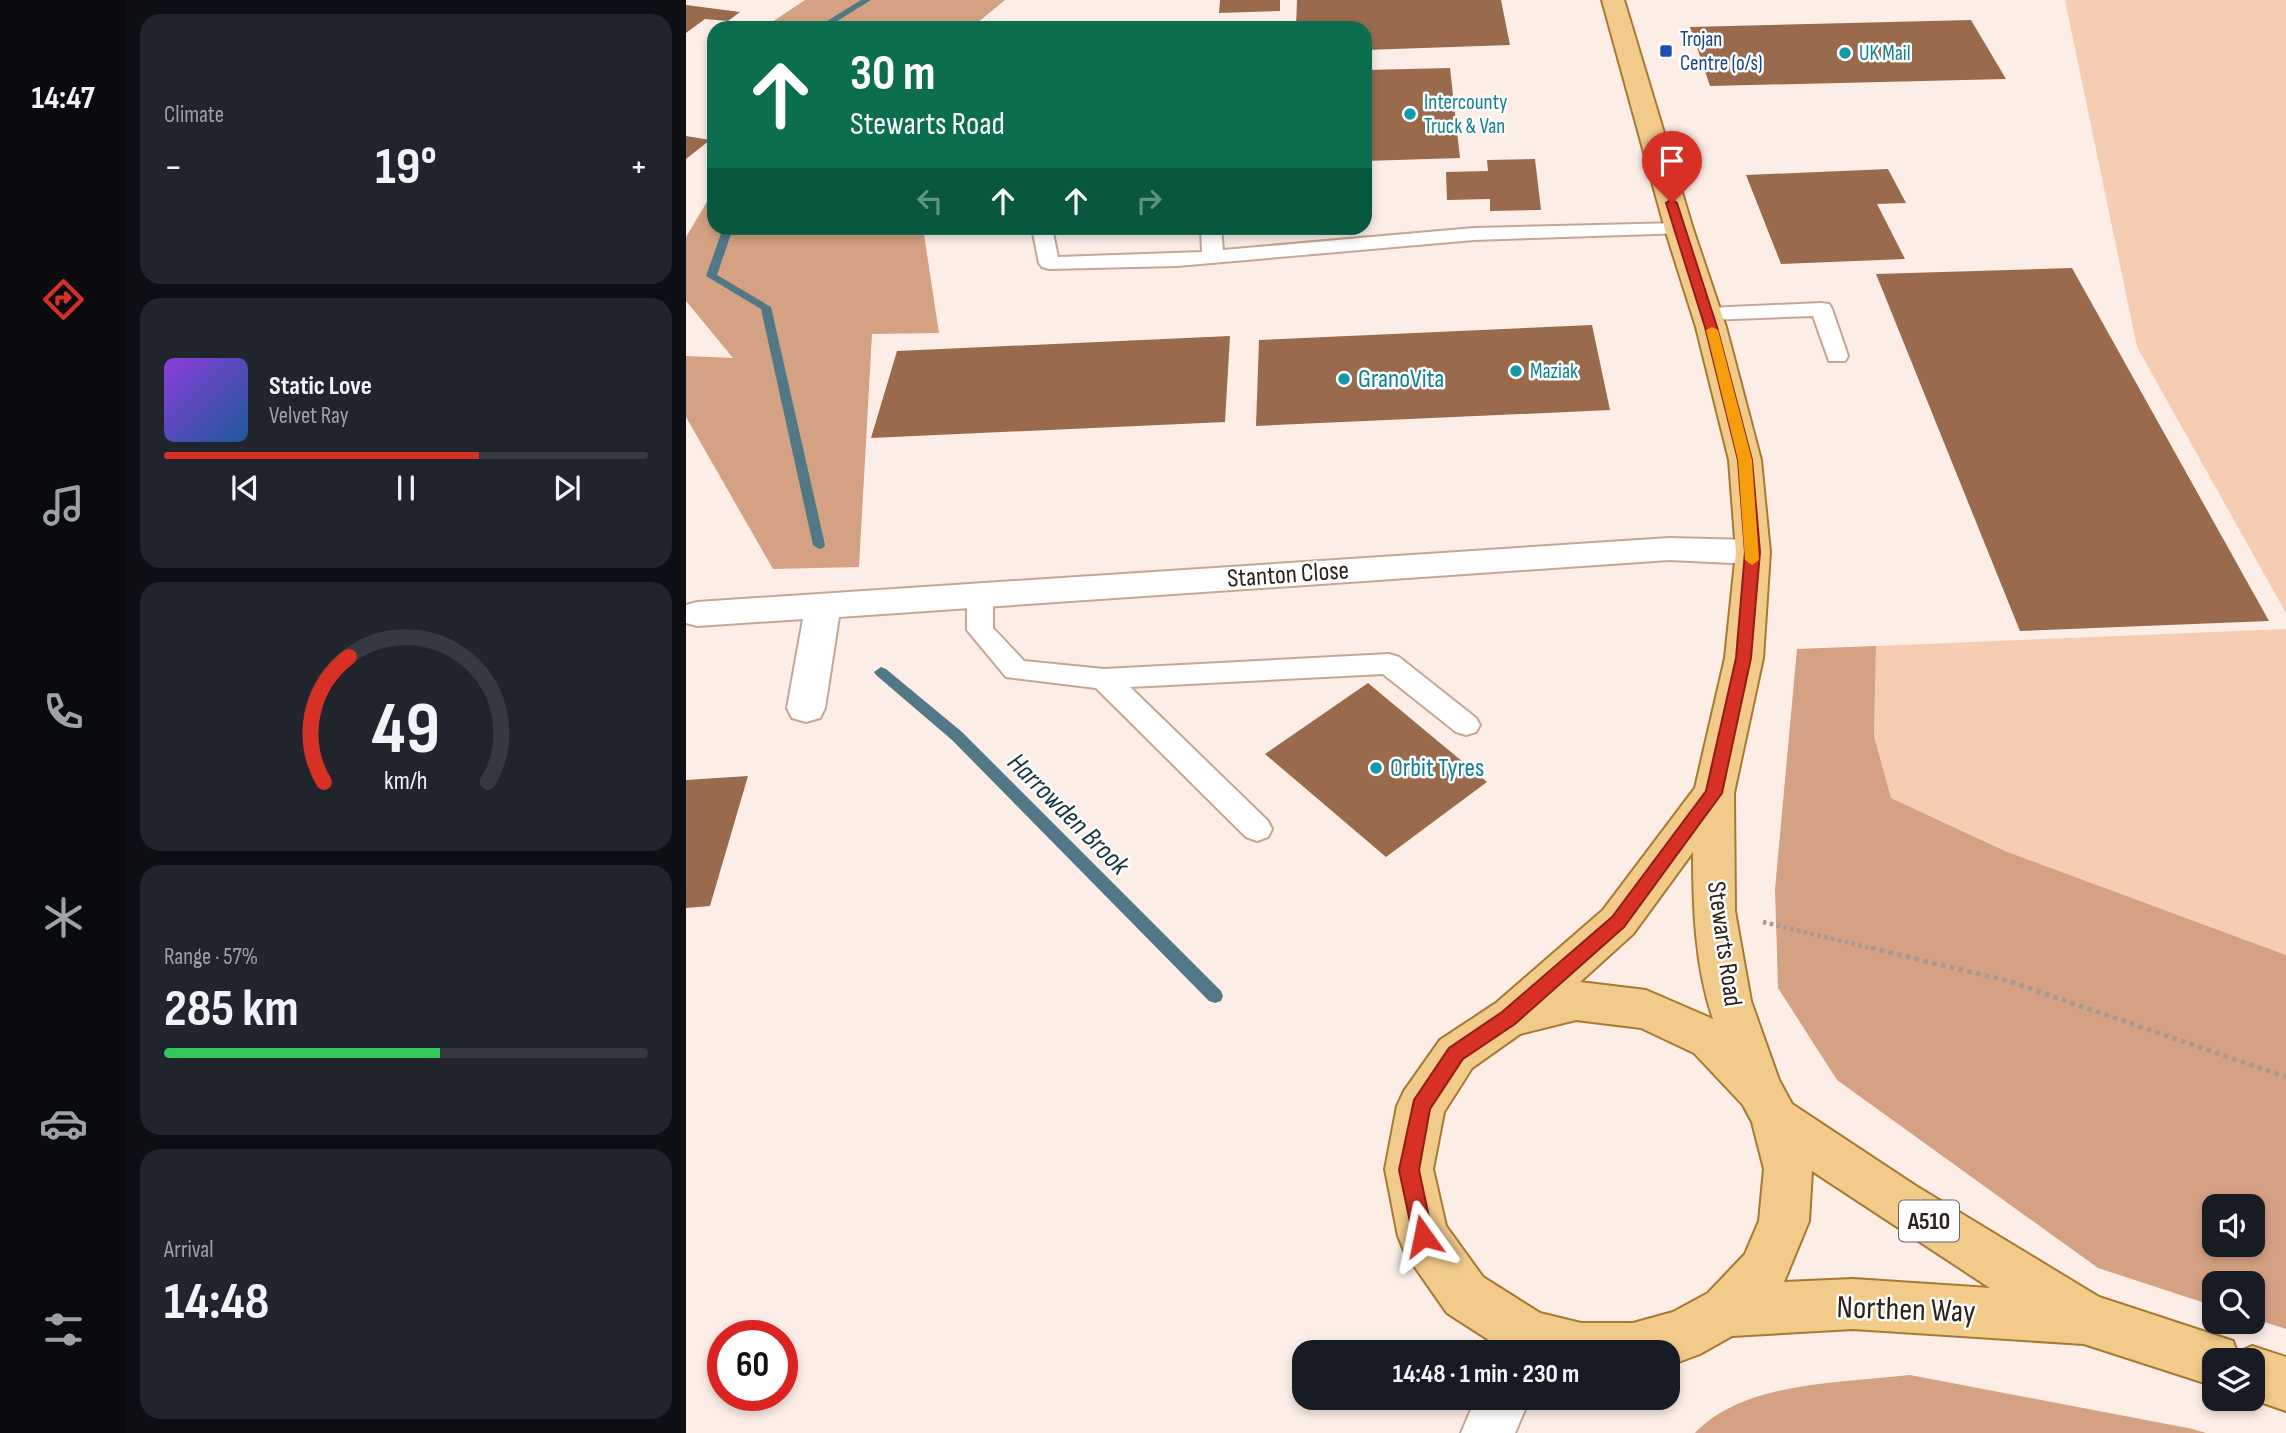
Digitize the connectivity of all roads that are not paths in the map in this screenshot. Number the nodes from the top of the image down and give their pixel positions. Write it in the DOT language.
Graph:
graph roads {
  1 [pos="1613,0"];
  2 [pos="1679,229"];
  3 [pos="1043,235"];
  4 [pos="1212,235"];
  5 [pos="1213,256"];
  6 [pos="1707,314"];
  7 [pos="1837,355"];
  8 [pos="1753,552"];
  9 [pos="979,596"];
  10 [pos="822,607"];
  11 [pos="691,615"];
  12 [pos="1104,679"];
  13 [pos="806,708"];
  14 [pos="1466,725"];
  15 [pos="1714,793"];
  16 [pos="1257,829"];
  17 [pos="1508,1018"];
  18 [pos="1767,1105"];
  19 [pos="1726,1311"];
  20 [pos="2086,1319"];
  21 [pos="1521,1340"];
  22 [pos="1667,1340"];
  23 [pos="2202,1356"];
  24 [pos="2265,1377"];
  25 [pos="2286,1384"];
  26 [pos="1498,1410"];
  27 [pos="1488,1433"];
  1 -- 2 [label="main road, Stewarts Road"];
  2 -- 5 [label="lane"];
  2 -- 6 [label="main road, Stewarts Road"];
  3 -- 5 [label="lane"];
  4 -- 5 [label="lane"];
  6 -- 7 [label="lane"];
  6 -- 8 [label="main road, Stewarts Road"];
  8 -- 9 [label="street, Stanton Close"];
  8 -- 15 [label="main road, Stewarts Road"];
  9 -- 10 [label="street, Stanton Close"];
  9 -- 12 [label="lane"];
  10 -- 11 [label="street, Stanton Close"];
  10 -- 13 [label="street"];
  12 -- 14 [label="lane"];
  12 -- 16 [label="lane"];
  15 -- 17 [label="main road, Stewarts Road"];
  15 -- 18 [label="main road, Stewarts Road"];
  17 -- 18 [label="main road, Northen Way"];
  17 -- 21 [label="main road"];
  18 -- 19 [label="main road, Stewarts Road"];
  18 -- 20 [label="main road, Northen Way / A510"];
  19 -- 20 [label="main road, Northen Way / A510"];
  19 -- 22 [label="main road"];
  20 -- 23 [label="main road, Northen Way / A510"];
  24 -- 25 [label="main road"];
  26 -- 27 [label="street"];
}
